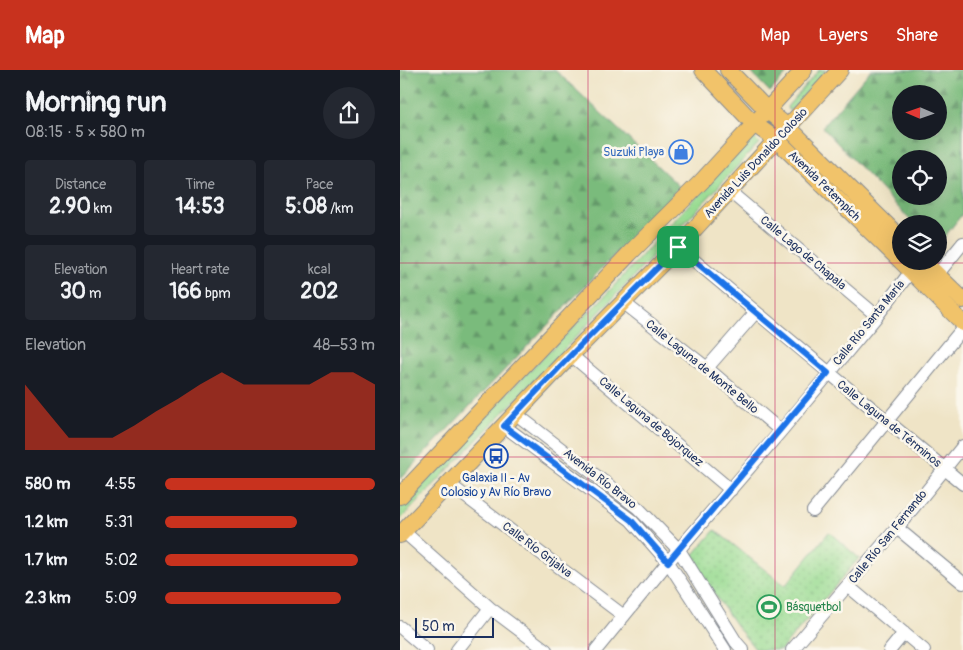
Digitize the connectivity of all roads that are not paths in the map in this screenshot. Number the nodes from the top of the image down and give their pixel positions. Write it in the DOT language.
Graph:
graph roads {
  1 [pos="703,70"];
  2 [pos="728,70"];
  3 [pos="804,70"];
  4 [pos="840,70"];
  5 [pos="768,111"];
  6 [pos="754,124"];
  7 [pos="789,128"];
  8 [pos="777,140"];
  9 [pos="729,191"];
  10 [pos="892,231"];
  11 [pos="963,243"];
  12 [pos="678,247"];
  13 [pos="892,248"];
  14 [pos="905,270"];
  15 [pos="914,270"];
  16 [pos="924,270"];
  17 [pos="937,275"];
  18 [pos="963,300"];
  19 [pos="624,303"];
  20 [pos="755,313"];
  21 [pos="877,316"];
  22 [pos="963,323"];
  23 [pos="963,328"];
  24 [pos="571,355"];
  25 [pos="707,368"];
  26 [pos="828,373"];
  27 [pos="516,414"];
  28 [pos="886,420"];
  29 [pos="504,426"];
  30 [pos="781,431"];
  31 [pos="963,446"];
  32 [pos="944,469"];
  33 [pos="449,484"];
  34 [pos="963,484"];
  35 [pos="731,490"];
  36 [pos="400,496"];
  37 [pos="814,511"];
  38 [pos="897,528"];
  39 [pos="402,533"];
  40 [pos="679,550"];
  41 [pos="668,562"];
  42 [pos="963,583"];
  43 [pos="848,586"];
  44 [pos="490,608"];
  45 [pos="624,616"];
  46 [pos="400,627"];
  47 [pos="904,633"];
  48 [pos="427,650"];
  49 [pos="457,650"];
  50 [pos="546,650"];
  51 [pos="596,650"];
  52 [pos="725,650"];
  53 [pos="743,650"];
  54 [pos="792,650"];
  55 [pos="890,650"];
  56 [pos="924,650"];
  1 -- 6 [label="main road, Avenida Petempich"];
  2 -- 5 [label="main road, Avenida Petempich"];
  3 -- 5 [label="main road"];
  4 -- 7 [label="main road, Avenida Luis Donaldo Colosio"];
  5 -- 6 [label="main road"];
  5 -- 7 [label="main road, Avenida Petempich"];
  6 -- 8 [label="main road, Avenida Petempich"];
  6 -- 36 [label="main road"];
  7 -- 8 [label="main road, Avenida Luis Donaldo Colosio"];
  7 -- 10 [label="main road, Avenida Petempich"];
  8 -- 9 [label="main road, Avenida Luis Donaldo Colosio"];
  8 -- 13 [label="main road, Avenida Petempich"];
  9 -- 12 [label="main road, Avenida Luis Donaldo Colosio"];
  9 -- 21 [label="street, Calle Lago de Chapala"];
  11 -- 17 [label="street"];
  12 -- 19 [label="main road, Avenida Luis Donaldo Colosio"];
  12 -- 20 [label="street, Calle Laguna de Términos"];
  14 -- 21 [label="street, Calle Río Santa María"];
  15 -- 22 [label="main road, Avenida Petempich"];
  16 -- 17 [label="main road, Avenida Petempich"];
  17 -- 18 [label="main road, Avenida Petempich"];
  19 -- 24 [label="main road, Avenida Luis Donaldo Colosio"];
  19 -- 25 [label="street, Calle Laguna de Monte Bello"];
  20 -- 25 [label="street"];
  20 -- 26 [label="street, Calle Laguna de Términos"];
  21 -- 26 [label="street, Calle Río Santa María"];
  23 -- 28 [label="street"];
  24 -- 27 [label="main road, Avenida Luis Donaldo Colosio"];
  24 -- 35 [label="street, Calle Laguna de Bojorquez"];
  25 -- 30 [label="street, Calle Laguna de Monte Bello"];
  26 -- 28 [label="street, Calle Laguna de Términos"];
  26 -- 30 [label="street, Calle Río Santa María"];
  27 -- 29 [label="main road, Avenida Luis Donaldo Colosio"];
  27 -- 40 [label="street, Avenida Río Bravo"];
  28 -- 32 [label="street, Calle Laguna de Términos"];
  28 -- 37 [label="street"];
  29 -- 33 [label="main road, Avenida Luis Donaldo Colosio"];
  29 -- 41 [label="street, Avenida Río Bravo"];
  30 -- 35 [label="street, Calle Río Santa María"];
  31 -- 32 [label="street, Calle Río San Fernando"];
  32 -- 34 [label="street, Calle Laguna de Términos"];
  32 -- 38 [label="street, Calle Río San Fernando"];
  33 -- 39 [label="main road, Avenida Luis Donaldo Colosio"];
  33 -- 45 [label="street, Calle Río Grijalva"];
  35 -- 40 [label="street, Calle Río Santa María"];
  38 -- 42 [label="street"];
  38 -- 43 [label="street, Calle Río San Fernando"];
  39 -- 44 [label="street"];
  40 -- 41 [label="street, Calle Río Santa María"];
  40 -- 53 [label="street, Avenida Río Bravo"];
  41 -- 45 [label="street, Calle Río Santa María"];
  41 -- 52 [label="street, Avenida Río Bravo"];
  43 -- 47 [label="street"];
  43 -- 54 [label="street, Calle Río San Fernando"];
  44 -- 49 [label="street"];
  44 -- 50 [label="street"];
  45 -- 51 [label="street, Calle Río Santa María"];
  46 -- 48 [label="street"];
  47 -- 55 [label="street"];
  47 -- 56 [label="street"];
}
